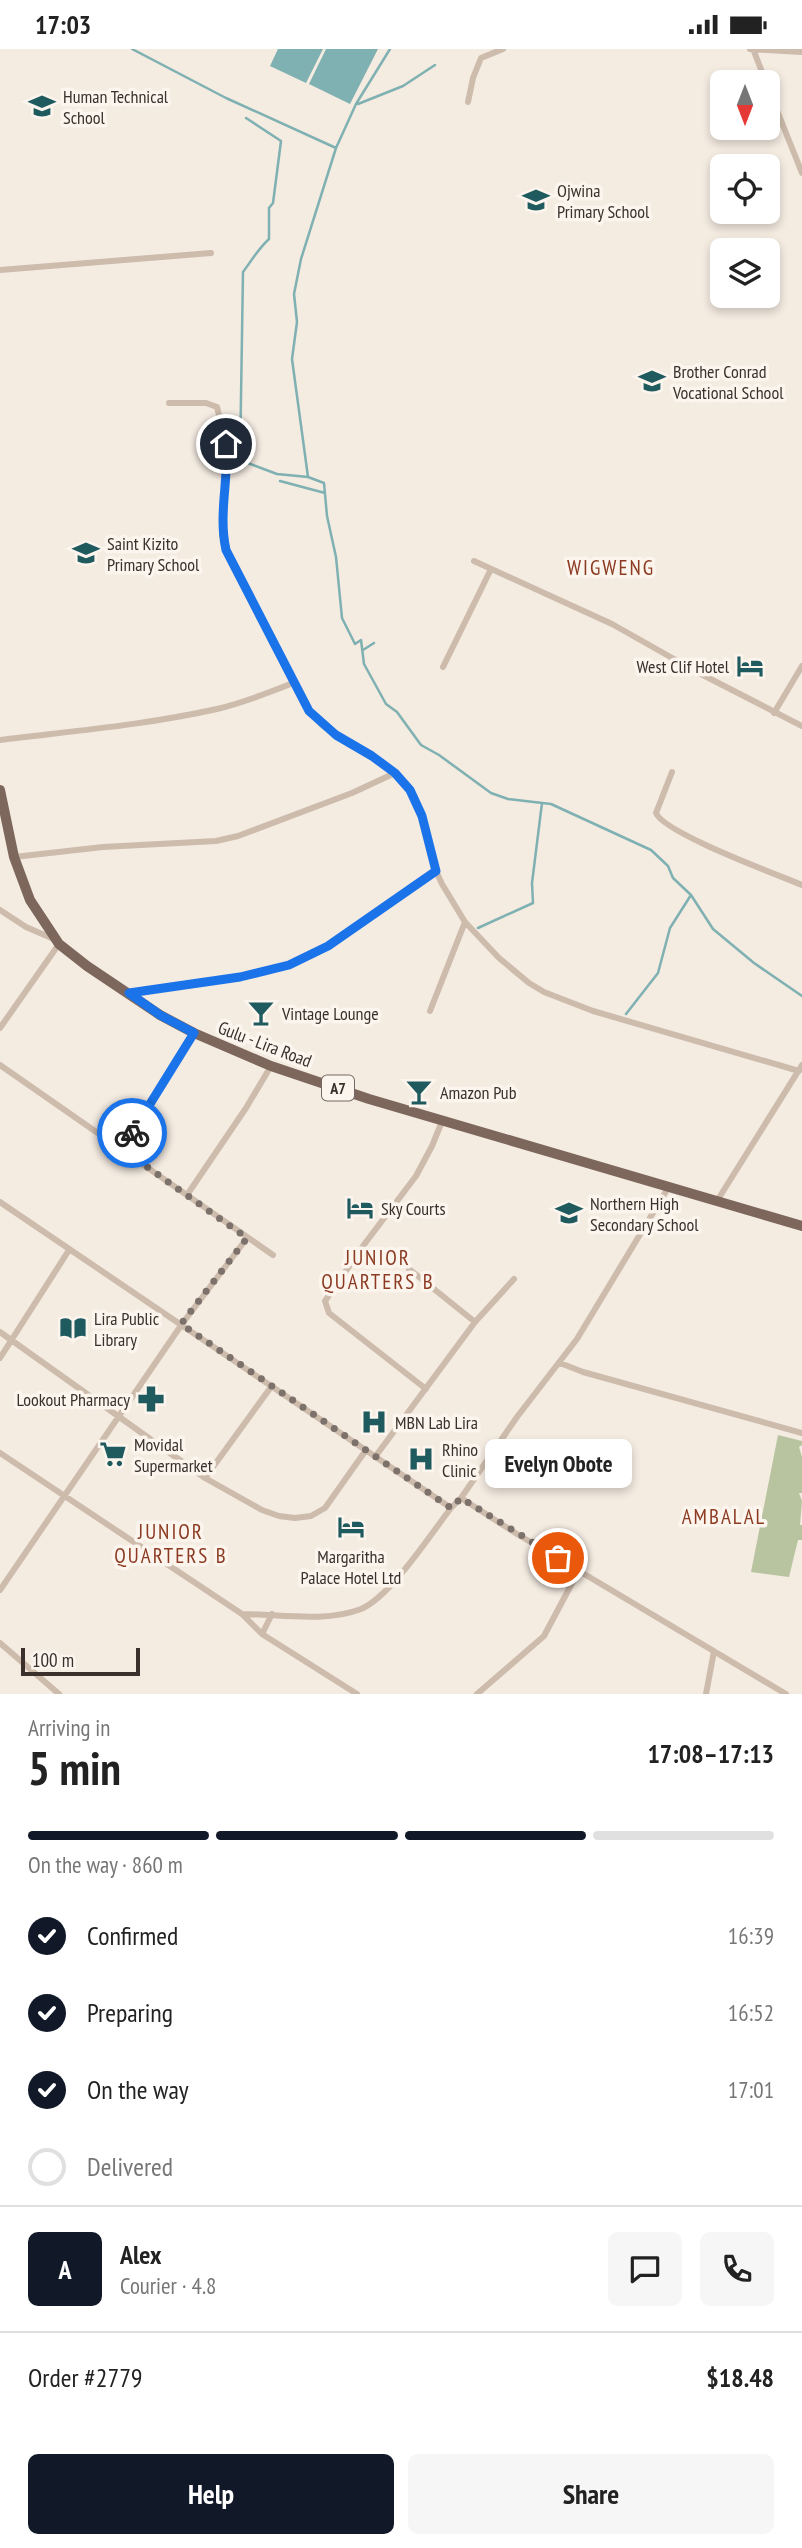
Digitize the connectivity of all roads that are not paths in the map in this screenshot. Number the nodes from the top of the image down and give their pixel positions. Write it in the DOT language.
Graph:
graph roads {
  1 [pos="503,49"];
  2 [pos="752,49"];
  3 [pos="802,52"];
  4 [pos="761,70"];
  5 [pos="468,101"];
  6 [pos="780,118"];
  7 [pos="802,173"];
  8 [pos="211,253"];
  9 [pos="0,270"];
  10 [pos="169,403"];
  11 [pos="474,561"];
  12 [pos="491,569"];
  13 [pos="802,666"];
  14 [pos="443,667"];
  15 [pos="293,683"];
  16 [pos="774,713"];
  17 [pos="802,726"];
  18 [pos="0,740"];
  19 [pos="672,772"];
  20 [pos="395,773"];
  21 [pos="0,790"];
  22 [pos="14,857"];
  23 [pos="436,871"];
  24 [pos="802,885"];
  25 [pos="0,910"];
  26 [pos="466,922"];
  27 [pos="57,942"];
  28 [pos="129,993"];
  29 [pos="430,1011"];
  30 [pos="0,1028"];
  31 [pos="194,1033"];
  32 [pos="0,1065"];
  33 [pos="271,1066"];
  34 [pos="800,1068"];
  35 [pos="443,1119"];
  36 [pos="122,1149"];
  37 [pos="668,1188"];
  38 [pos="187,1195"];
  39 [pos="717,1201"];
  40 [pos="0,1202"];
  41 [pos="802,1226"];
  42 [pos="247,1238"];
  43 [pos="69,1250"];
  44 [pos="273,1255"];
  45 [pos="409,1269"];
  46 [pos="514,1279"];
  47 [pos="475,1322"];
  48 [pos="181,1324"];
  49 [pos="0,1332"];
  50 [pos="12,1341"];
  51 [pos="0,1358"];
  52 [pos="559,1363"];
  53 [pos="271,1387"];
  54 [pos="426,1389"];
  55 [pos="118,1417"];
  56 [pos="802,1433"];
  57 [pos="366,1450"];
  58 [pos="0,1454"];
  59 [pos="375,1457"];
  60 [pos="205,1478"];
  61 [pos="63,1497"];
  62 [pos="461,1498"];
  63 [pos="451,1508"];
  64 [pos="579,1570"];
  65 [pos="0,1590"];
  66 [pos="242,1614"];
  67 [pos="272,1614"];
  68 [pos="262,1634"];
  69 [pos="0,1643"];
  70 [pos="714,1651"];
  71 [pos="60,1694"];
  72 [pos="357,1694"];
  73 [pos="477,1694"];
  74 [pos="705,1694"];
  75 [pos="786,1694"];
  1 -- 5 [label="street"];
  2 -- 3 [label="street"];
  2 -- 4 [label="street"];
  6 -- 7 [label="street"];
  8 -- 9 [label="street"];
  10 -- 15 [label="street"];
  11 -- 12 [label="street"];
  12 -- 14 [label="street"];
  12 -- 16 [label="street"];
  13 -- 16 [label="street"];
  15 -- 18 [label="street"];
  15 -- 20 [label="street"];
  16 -- 17 [label="street"];
  19 -- 24 [label="street"];
  20 -- 22 [label="street"];
  20 -- 23 [label="street"];
  21 -- 22 [label="main road, Gulu - Lira Road / A7"];
  22 -- 27 [label="main road, Gulu - Lira Road / A7"];
  23 -- 26 [label="street"];
  23 -- 28 [label="street"];
  25 -- 27 [label="street"];
  26 -- 29 [label="street"];
  26 -- 34 [label="street"];
  27 -- 28 [label="main road, Gulu - Lira Road / A7"];
  27 -- 30 [label="street"];
  28 -- 31 [label="main road, Gulu - Lira Road / A7"];
  31 -- 33 [label="main road, Gulu - Lira Road / A7"];
  31 -- 36 [label="street"];
  32 -- 36 [label="street"];
  33 -- 35 [label="main road, Gulu - Lira Road / A7"];
  33 -- 38 [label="street"];
  34 -- 39 [label="street"];
  35 -- 37 [label="main road, Gulu - Lira Road / A7"];
  35 -- 54 [label="street"];
  36 -- 38 [label="street"];
  37 -- 39 [label="main road, Gulu - Lira Road / A7"];
  37 -- 52 [label="street"];
  38 -- 42 [label="street"];
  39 -- 41 [label="main road, Gulu - Lira Road / A7"];
  40 -- 43 [label="street"];
  42 -- 44 [label="street"];
  42 -- 48 [label="street"];
  43 -- 48 [label="street"];
  43 -- 50 [label="street"];
  45 -- 47 [label="street"];
  46 -- 47 [label="street"];
  47 -- 54 [label="street"];
  48 -- 53 [label="street"];
  48 -- 55 [label="street"];
  49 -- 50 [label="street"];
  50 -- 51 [label="street"];
  50 -- 55 [label="street"];
  52 -- 56 [label="street"];
  52 -- 62 [label="street"];
  53 -- 57 [label="street"];
  53 -- 60 [label="street"];
  54 -- 59 [label="street"];
  55 -- 60 [label="street"];
  55 -- 61 [label="street"];
  57 -- 59 [label="street"];
  57 -- 60 [label="street"];
  58 -- 61 [label="street"];
  59 -- 63 [label="street"];
  61 -- 65 [label="street"];
  61 -- 66 [label="street"];
  62 -- 63 [label="street"];
  62 -- 64 [label="street"];
  63 -- 67 [label="street"];
  64 -- 70 [label="street"];
  64 -- 73 [label="street"];
  66 -- 67 [label="street"];
  66 -- 68 [label="street"];
  67 -- 68 [label="street"];
  68 -- 72 [label="street"];
  69 -- 71 [label="street"];
  70 -- 74 [label="street"];
  70 -- 75 [label="street"];
}
